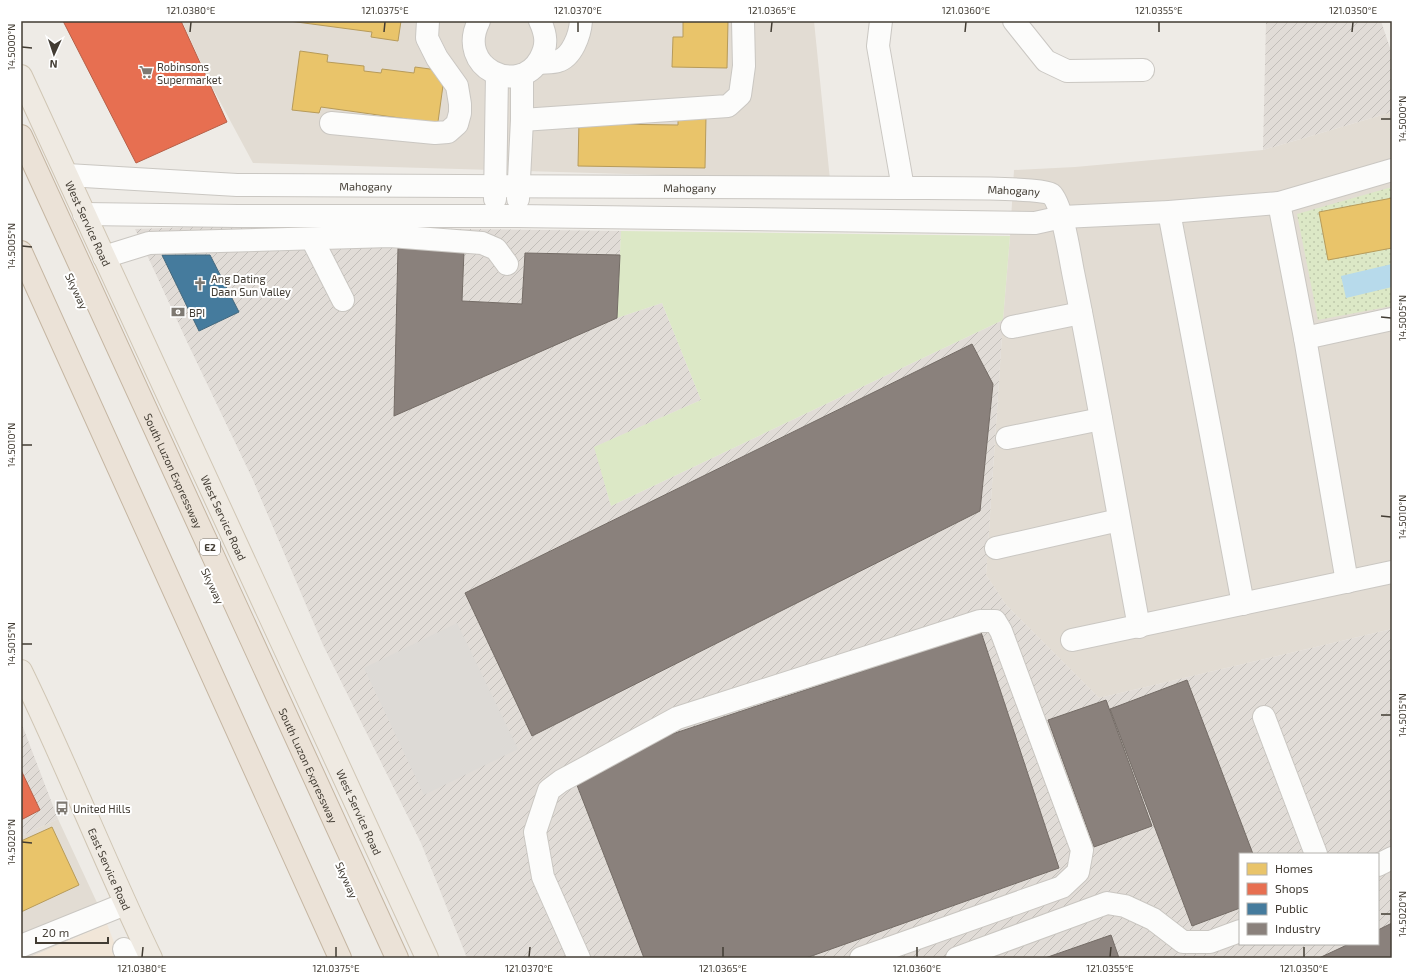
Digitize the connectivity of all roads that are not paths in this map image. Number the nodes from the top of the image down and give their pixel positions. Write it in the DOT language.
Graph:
graph roads {
  1 [pos="428,21"];
  2 [pos="479,21"];
  3 [pos="540,21"];
  4 [pos="581,21"];
  5 [pos="743,21"];
  6 [pos="881,21"];
  7 [pos="1014,21"];
  8 [pos="530,69"];
  9 [pos="1143,70"];
  10 [pos="497,75"];
  11 [pos="21,76"];
  12 [pos="522,120"];
  13 [pos="331,123"];
  14 [pos="21,136"];
  15 [pos="21,170"];
  16 [pos="1392,170"];
  17 [pos="67,174"];
  18 [pos="220,184"];
  19 [pos="496,186"];
  20 [pos="518,186"];
  21 [pos="904,188"];
  22 [pos="957,189"];
  23 [pos="1279,203"];
  24 [pos="1169,212"];
  25 [pos="84,214"];
  26 [pos="219,216"];
  27 [pos="494,216"];
  28 [pos="517,216"];
  29 [pos="1062,218"];
  30 [pos="956,222"];
  31 [pos="312,239"];
  32 [pos="21,252"];
  33 [pos="104,257"];
  34 [pos="507,264"];
  35 [pos="21,276"];
  36 [pos="343,300"];
  37 [pos="1081,313"];
  38 [pos="1392,319"];
  39 [pos="1012,327"];
  40 [pos="1305,338"];
  41 [pos="1100,419"];
  42 [pos="1007,438"];
  43 [pos="1119,520"];
  44 [pos="996,548"];
  45 [pos="1392,572"];
  46 [pos="1347,582"];
  47 [pos="1243,604"];
  48 [pos="1139,627"];
  49 [pos="1072,640"];
  50 [pos="22,674"];
  51 [pos="1264,717"];
  52 [pos="1316,853"];
  53 [pos="1392,858"];
  54 [pos="1379,864"];
  55 [pos="125,904"];
  56 [pos="1239,931"];
  57 [pos="21,946"];
  58 [pos="151,958"];
  59 [pos="330,958"];
  60 [pos="340,958"];
  61 [pos="382,958"];
  62 [pos="397,958"];
  63 [pos="427,958"];
  64 [pos="579,958"];
  65 [pos="861,958"];
  66 [pos="957,958"];
  1 -- 13 [label="street"];
  2 -- 10 [label="street"];
  3 -- 8 [label="street"];
  4 -- 8 [label="street"];
  5 -- 12 [label="street"];
  6 -- 21 [label="street"];
  7 -- 9 [label="street"];
  8 -- 10 [label="street"];
  8 -- 12 [label="street"];
  10 -- 19 [label="street"];
  11 -- 17 [label="main road, West Service Road"];
  12 -- 20 [label="street"];
  14 -- 62 [label="highway, South Luzon Expressway / E2"];
  15 -- 61 [label="highway, Skyway / E2"];
  16 -- 23 [label="street"];
  17 -- 18 [label="street, Mahogany"];
  17 -- 25 [label="main road, West Service Road"];
  18 -- 19 [label="street, Mahogany"];
  18 -- 26 [label="street"];
  19 -- 20 [label="street, Mahogany"];
  19 -- 27 [label="street"];
  20 -- 21 [label="street, Mahogany"];
  20 -- 28 [label="street"];
  21 -- 22 [label="street, Mahogany"];
  22 -- 29 [label="street, Mahogany"];
  22 -- 30 [label="street"];
  23 -- 24 [label="street"];
  23 -- 40 [label="street"];
  24 -- 29 [label="street"];
  24 -- 47 [label="street"];
  25 -- 26 [label="street"];
  25 -- 33 [label="main road, West Service Road"];
  26 -- 27 [label="street"];
  27 -- 28 [label="street"];
  28 -- 30 [label="street"];
  29 -- 30 [label="street"];
  29 -- 37 [label="street, Mahogany"];
  31 -- 33 [label="street"];
  31 -- 34 [label="street"];
  31 -- 36 [label="street"];
  32 -- 60 [label="highway"];
  33 -- 63 [label="main road, West Service Road"];
  35 -- 59 [label="highway"];
  37 -- 39 [label="street"];
  37 -- 41 [label="street, Mahogany"];
  38 -- 40 [label="street"];
  40 -- 46 [label="street"];
  41 -- 42 [label="street"];
  41 -- 43 [label="street, Mahogany"];
  43 -- 44 [label="street"];
  43 -- 48 [label="street, Mahogany"];
  45 -- 46 [label="street"];
  46 -- 47 [label="street"];
  47 -- 48 [label="street"];
  48 -- 49 [label="street"];
  50 -- 55 [label="main road, East Service Road"];
  51 -- 52 [label="street"];
  53 -- 54 [label="street"];
  55 -- 57 [label="street"];
  55 -- 58 [label="main road, East Service Road"];
  56 -- 66 [label="street"];
  64 -- 65 [label="street"];
}
